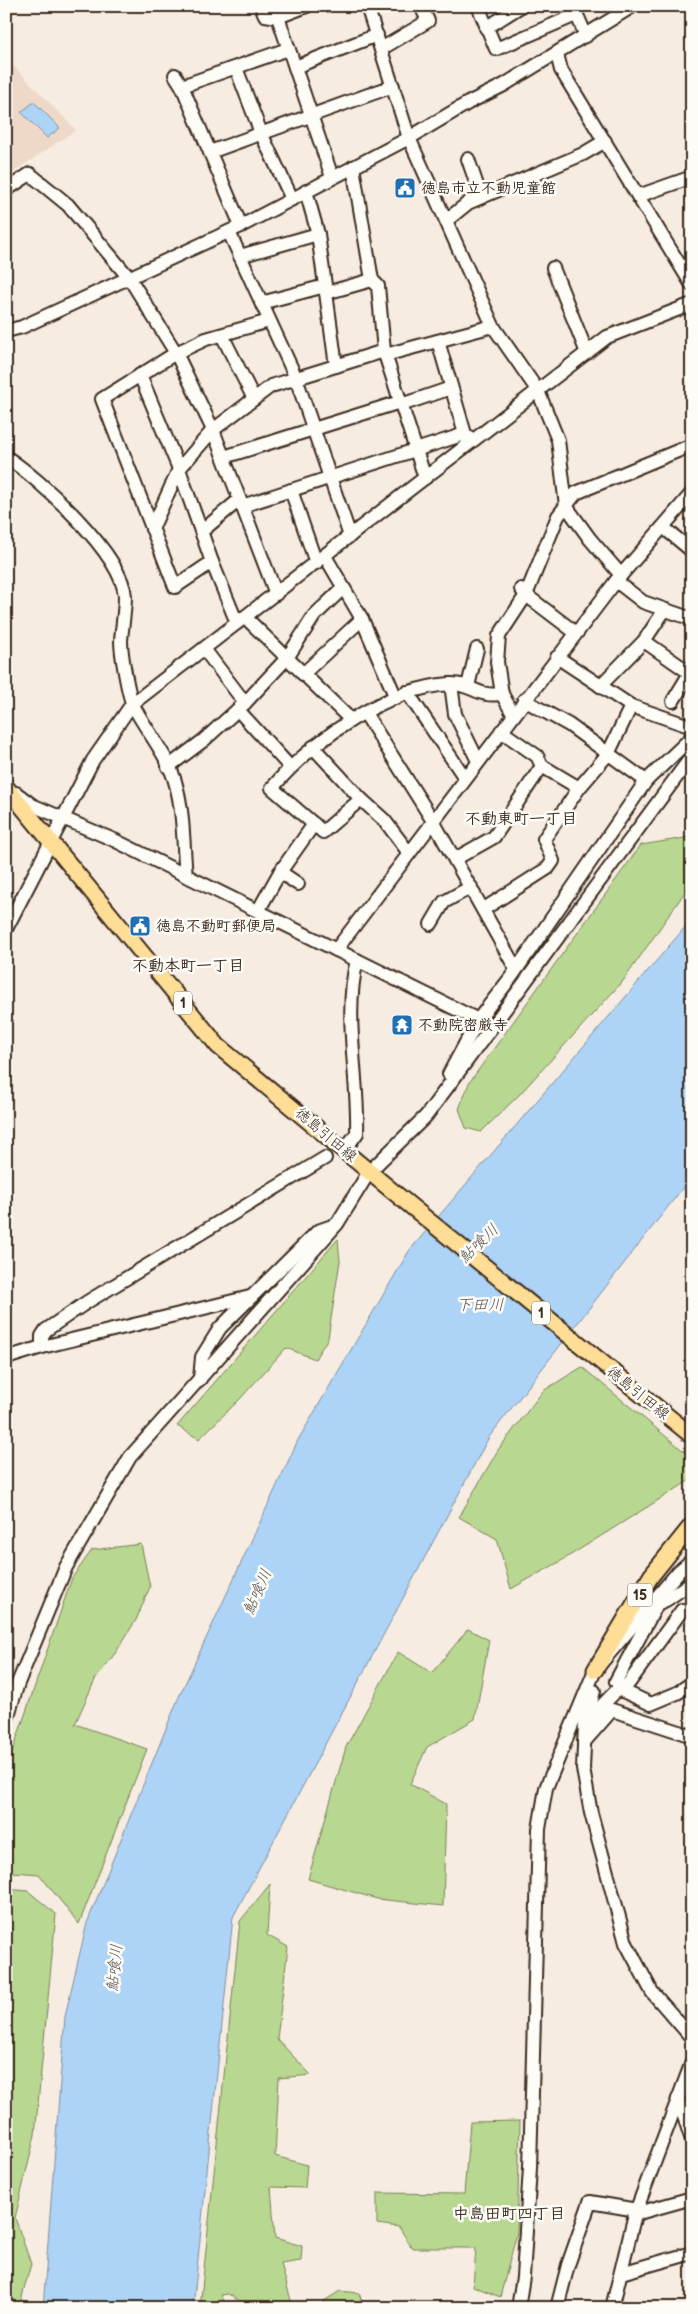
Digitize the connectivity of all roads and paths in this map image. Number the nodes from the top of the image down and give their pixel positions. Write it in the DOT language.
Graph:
graph roads {
  1 [pos="261,6"];
  2 [pos="307,6"];
  3 [pos="367,6"];
  4 [pos="421,6"];
  5 [pos="478,6"];
  6 [pos="522,6"];
  7 [pos="633,6"];
  8 [pos="574,10"];
  9 [pos="278,18"];
  10 [pos="486,28"];
  11 [pos="377,35"];
  12 [pos="586,36"];
  13 [pos="288,49"];
  14 [pos="381,49"];
  15 [pos="557,54"];
  16 [pos="296,67"];
  17 [pos="236,68"];
  18 [pos="175,75"];
  19 [pos="182,86"];
  20 [pos="393,86"];
  21 [pos="310,116"];
  22 [pos="261,133"];
  23 [pos="409,138"];
  24 [pos="605,141"];
  25 [pos="210,152"];
  26 [pos="468,159"];
  27 [pos="353,167"];
  28 [pos="332,177"];
  29 [pos="692,178"];
  30 [pos="6,190"];
  31 [pos="306,191"];
  32 [pos="638,196"];
  33 [pos="481,197"];
  34 [pos="292,199"];
  35 [pos="447,220"];
  36 [pos="241,226"];
  37 [pos="229,232"];
  38 [pos="318,234"];
  39 [pos="240,256"];
  40 [pos="553,268"];
  41 [pos="130,279"];
  42 [pos="372,280"];
  43 [pos="692,285"];
  44 [pos="326,289"];
  45 [pos="262,303"];
  46 [pos="692,304"];
  47 [pos="269,321"];
  48 [pos="493,326"];
  49 [pos="6,331"];
  50 [pos="222,334"];
  51 [pos="438,341"];
  52 [pos="176,353"];
  53 [pos="384,353"];
  54 [pos="587,353"];
  55 [pos="336,366"];
  56 [pos="140,375"];
  57 [pos="296,378"];
  58 [pos="451,388"];
  59 [pos="538,391"];
  60 [pos="254,399"];
  61 [pos="400,404"];
  62 [pos="315,429"];
  63 [pos="213,430"];
  64 [pos="469,437"];
  65 [pos="692,445"];
  66 [pos="415,450"];
  67 [pos="6,457"];
  68 [pos="224,457"];
  69 [pos="179,469"];
  70 [pos="331,477"];
  71 [pos="425,478"];
  72 [pos="290,490"];
  73 [pos="692,493"];
  74 [pos="241,503"];
  75 [pos="566,506"];
  76 [pos="663,527"];
  77 [pos="152,529"];
  78 [pos="202,531"];
  79 [pos="350,536"];
  80 [pos="692,551"];
  81 [pos="320,559"];
  82 [pos="212,562"];
  83 [pos="618,578"];
  84 [pos="343,588"];
  85 [pos="523,591"];
  86 [pos="276,594"];
  87 [pos="664,610"];
  88 [pos="362,619"];
  89 [pos="241,620"];
  90 [pos="692,620"];
  91 [pos="576,632"];
  92 [pos="644,641"];
  93 [pos="204,649"];
  94 [pos="477,649"];
  95 [pos="557,657"];
  96 [pos="287,658"];
  97 [pos="304,674"];
  98 [pos="451,684"];
  99 [pos="468,686"];
  100 [pos="600,686"];
  101 [pos="502,694"];
  102 [pos="402,695"];
  103 [pos="524,700"];
  104 [pos="673,700"];
  105 [pos="132,704"];
  106 [pos="241,706"];
  107 [pos="631,706"];
  108 [pos="365,713"];
  109 [pos="513,714"];
  110 [pos="351,720"];
  111 [pos="692,727"];
  112 [pos="500,731"];
  113 [pos="692,737"];
  114 [pos="313,747"];
  115 [pos="608,754"];
  116 [pos="692,756"];
  117 [pos="478,761"];
  118 [pos="290,766"];
  119 [pos="542,766"];
  120 [pos="168,767"];
  121 [pos="465,778"];
  122 [pos="646,781"];
  123 [pos="6,787"];
  124 [pos="579,788"];
  125 [pos="361,799"];
  126 [pos="64,818"];
  127 [pos="433,821"];
  128 [pos="314,824"];
  129 [pos="50,841"];
  130 [pos="409,853"];
  131 [pos="455,859"];
  132 [pos="280,872"];
  133 [pos="186,876"];
  134 [pos="298,884"];
  135 [pos="472,887"];
  136 [pos="484,909"];
  137 [pos="258,911"];
  138 [pos="431,924"];
  139 [pos="6,929"];
  140 [pos="336,950"];
  141 [pos="357,960"];
  142 [pos="516,969"];
  143 [pos="478,1020"];
  144 [pos="426,1116"];
  145 [pos="349,1144"];
  146 [pos="326,1158"];
  147 [pos="370,1172"];
  148 [pos="337,1224"];
  149 [pos="250,1298"];
  150 [pos="42,1347"];
  151 [pos="6,1358"];
  152 [pos="200,1379"];
  153 [pos="692,1436"];
  154 [pos="692,1526"];
  155 [pos="692,1560"];
  156 [pos="692,1582"];
  157 [pos="653,1606"];
  158 [pos="692,1613"];
  159 [pos="596,1670"];
  160 [pos="692,1683"];
  161 [pos="622,1689"];
  162 [pos="6,1722"];
  163 [pos="585,1724"];
  164 [pos="692,1736"];
  165 [pos="584,1742"];
  166 [pos="692,2038"];
  167 [pos="692,2062"];
  168 [pos="678,2099"];
  169 [pos="692,2140"];
  170 [pos="692,2198"];
  171 [pos="636,2212"];
  172 [pos="692,2253"];
  173 [pos="621,2273"];
  174 [pos="518,2308"];
  175 [pos="558,2308"];
  176 [pos="612,2308"];
  1 -- 9 [label="street"];
  2 -- 9 [label="street"];
  3 -- 11 [label="street"];
  4 -- 14 [label="street"];
  5 -- 10 [label="street"];
  6 -- 10 [label="street"];
  7 -- 12 [label="street"];
  8 -- 10 [label="street"];
  8 -- 12 [label="street"];
  9 -- 13 [label="street"];
  11 -- 14 [label="street"];
  11 -- 16 [label="street"];
  12 -- 15 [label="street"];
  13 -- 16 [label="street"];
  13 -- 17 [label="street"];
  14 -- 20 [label="street"];
  15 -- 23 [label="street"];
  15 -- 24 [label="street"];
  16 -- 21 [label="street"];
  17 -- 19 [label="street"];
  17 -- 22 [label="street"];
  18 -- 19 [label="street"];
  19 -- 25 [label="street"];
  20 -- 21 [label="street"];
  20 -- 23 [label="street"];
  21 -- 22 [label="street"];
  21 -- 28 [label="street"];
  22 -- 25 [label="street"];
  22 -- 34 [label="street"];
  23 -- 27 [label="street"];
  23 -- 35 [label="street"];
  24 -- 32 [label="street"];
  24 -- 33 [label="street"];
  25 -- 36 [label="street"];
  26 -- 33 [label="street"];
  27 -- 28 [label="street"];
  27 -- 42 [label="street"];
  28 -- 31 [label="street"];
  29 -- 32 [label="street"];
  30 -- 41 [label="street"];
  31 -- 34 [label="street"];
  31 -- 38 [label="street"];
  32 -- 43 [label="street"];
  33 -- 35 [label="street"];
  34 -- 36 [label="street"];
  35 -- 48 [label="street"];
  36 -- 37 [label="street"];
  37 -- 39 [label="street"];
  37 -- 41 [label="street"];
  38 -- 39 [label="street"];
  38 -- 44 [label="street"];
  39 -- 45 [label="street"];
  40 -- 54 [label="street"];
  41 -- 49 [label="street"];
  41 -- 52 [label="street"];
  42 -- 44 [label="street"];
  42 -- 53 [label="street"];
  44 -- 45 [label="street"];
  44 -- 55 [label="street"];
  45 -- 47 [label="street"];
  46 -- 54 [label="street"];
  47 -- 50 [label="street"];
  47 -- 57 [label="street"];
  48 -- 51 [label="street"];
  48 -- 59 [label="street"];
  50 -- 52 [label="street"];
  50 -- 60 [label="street"];
  51 -- 53 [label="street"];
  51 -- 58 [label="street"];
  52 -- 56 [label="street"];
  52 -- 63 [label="street"];
  53 -- 55 [label="street"];
  53 -- 61 [label="street"];
  54 -- 59 [label="street"];
  55 -- 57 [label="street"];
  56 -- 69 [label="street"];
  56 -- 77 [label="street"];
  57 -- 60 [label="street"];
  57 -- 62 [label="street"];
  58 -- 61 [label="street"];
  58 -- 64 [label="street"];
  59 -- 64 [label="street"];
  59 -- 75 [label="street"];
  60 -- 63 [label="street"];
  61 -- 62 [label="street"];
  61 -- 66 [label="street"];
  62 -- 68 [label="street"];
  62 -- 70 [label="street"];
  63 -- 68 [label="street"];
  63 -- 69 [label="street"];
  64 -- 66 [label="street"];
  64 -- 71 [label="street"];
  65 -- 75 [label="street"];
  66 -- 70 [label="street"];
  66 -- 71 [label="street"];
  67 -- 105 [label="street"];
  68 -- 74 [label="street"];
  69 -- 77 [label="street"];
  69 -- 78 [label="street"];
  70 -- 72 [label="street"];
  70 -- 79 [label="street"];
  71 -- 79 [label="street"];
  72 -- 74 [label="street"];
  72 -- 81 [label="street"];
  73 -- 76 [label="street"];
  74 -- 78 [label="street"];
  74 -- 86 [label="street"];
  75 -- 83 [label="street"];
  75 -- 85 [label="street"];
  76 -- 80 [label="street"];
  76 -- 83 [label="street"];
  77 -- 82 [label="street"];
  78 -- 82 [label="street"];
  79 -- 81 [label="street"];
  81 -- 84 [label="street"];
  81 -- 86 [label="street"];
  82 -- 89 [label="street"];
  83 -- 87 [label="street"];
  83 -- 91 [label="street"];
  84 -- 88 [label="street"];
  84 -- 96 [label="street"];
  85 -- 91 [label="street"];
  85 -- 101 [label="street"];
  86 -- 89 [label="street"];
  87 -- 90 [label="street"];
  87 -- 92 [label="street"];
  88 -- 97 [label="street"];
  88 -- 102 [label="street"];
  89 -- 93 [label="street"];
  89 -- 96 [label="street"];
  91 -- 95 [label="street"];
  92 -- 100 [label="street"];
  92 -- 104 [label="street"];
  93 -- 105 [label="street"];
  93 -- 106 [label="street"];
  94 -- 99 [label="street"];
  95 -- 100 [label="street"];
  95 -- 103 [label="street"];
  96 -- 97 [label="street"];
  96 -- 106 [label="street"];
  97 -- 110 [label="street"];
  98 -- 99 [label="street"];
  98 -- 102 [label="street"];
  98 -- 117 [label="street"];
  99 -- 101 [label="street"];
  100 -- 107 [label="street"];
  101 -- 109 [label="street"];
  102 -- 108 [label="street"];
  102 -- 121 [label="street"];
  103 -- 109 [label="street"];
  103 -- 115 [label="street"];
  105 -- 120 [label="street"];
  105 -- 126 [label="street"];
  106 -- 118 [label="street"];
  106 -- 120 [label="street"];
  107 -- 111 [label="street"];
  107 -- 115 [label="street"];
  108 -- 110 [label="street"];
  108 -- 127 [label="street"];
  109 -- 112 [label="street"];
  110 -- 114 [label="street"];
  112 -- 117 [label="street"];
  112 -- 119 [label="street"];
  113 -- 122 [label="street"];
  114 -- 118 [label="street"];
  114 -- 125 [label="street"];
  115 -- 122 [label="street"];
  115 -- 124 [label="street"];
  116 -- 144 [label="street"];
  117 -- 121 [label="street"];
  118 -- 128 [label="street"];
  119 -- 124 [label="street"];
  119 -- 131 [label="street"];
  120 -- 133 [label="street"];
  121 -- 127 [label="street"];
  122 -- 142 [label="street"];
  123 -- 126 [label="street"];
  123 -- 129 [label="main road, 徳島引田線 / 1"];
  124 -- 136 [label="street"];
  125 -- 128 [label="street"];
  125 -- 130 [label="street"];
  126 -- 129 [label="street"];
  126 -- 133 [label="street"];
  127 -- 130 [label="street"];
  127 -- 131 [label="street"];
  128 -- 132 [label="street"];
  129 -- 139 [label="street"];
  129 -- 147 [label="main road, 徳島引田線 / 1"];
  130 -- 140 [label="street"];
  131 -- 135 [label="street"];
  132 -- 134 [label="street"];
  132 -- 137 [label="street"];
  133 -- 137 [label="street"];
  135 -- 136 [label="street"];
  135 -- 138 [label="street"];
  136 -- 142 [label="street"];
  137 -- 140 [label="street"];
  140 -- 141 [label="street"];
  141 -- 143 [label="street"];
  141 -- 145 [label="street"];
  142 -- 143 [label="street"];
  143 -- 144 [label="street"];
  144 -- 147 [label="street"];
  146 -- 150 [label="street"];
  147 -- 148 [label="street"];
  147 -- 153 [label="main road, 徳島引田線 / 1"];
  148 -- 149 [label="street"];
  148 -- 152 [label="street"];
  149 -- 150 [label="street"];
  149 -- 152 [label="street"];
  150 -- 151 [label="street"];
  152 -- 162 [label="street"];
  154 -- 159 [label="main road, 15"];
  155 -- 157 [label="street"];
  156 -- 157 [label="street"];
  157 -- 159 [label="street"];
  157 -- 161 [label="street"];
  158 -- 161 [label="street"];
  159 -- 163 [label="street"];
  159 -- 174 [label="street"];
  160 -- 161 [label="street"];
  161 -- 163 [label="street"];
  163 -- 165 [label="street"];
  164 -- 165 [label="street"];
  165 -- 166 [label="street"];
  167 -- 168 [label="street"];
  168 -- 169 [label="street"];
  168 -- 171 [label="street"];
  170 -- 171 [label="street"];
  171 -- 173 [label="street"];
  171 -- 175 [label="street"];
  172 -- 173 [label="street"];
  173 -- 176 [label="street"];
}
